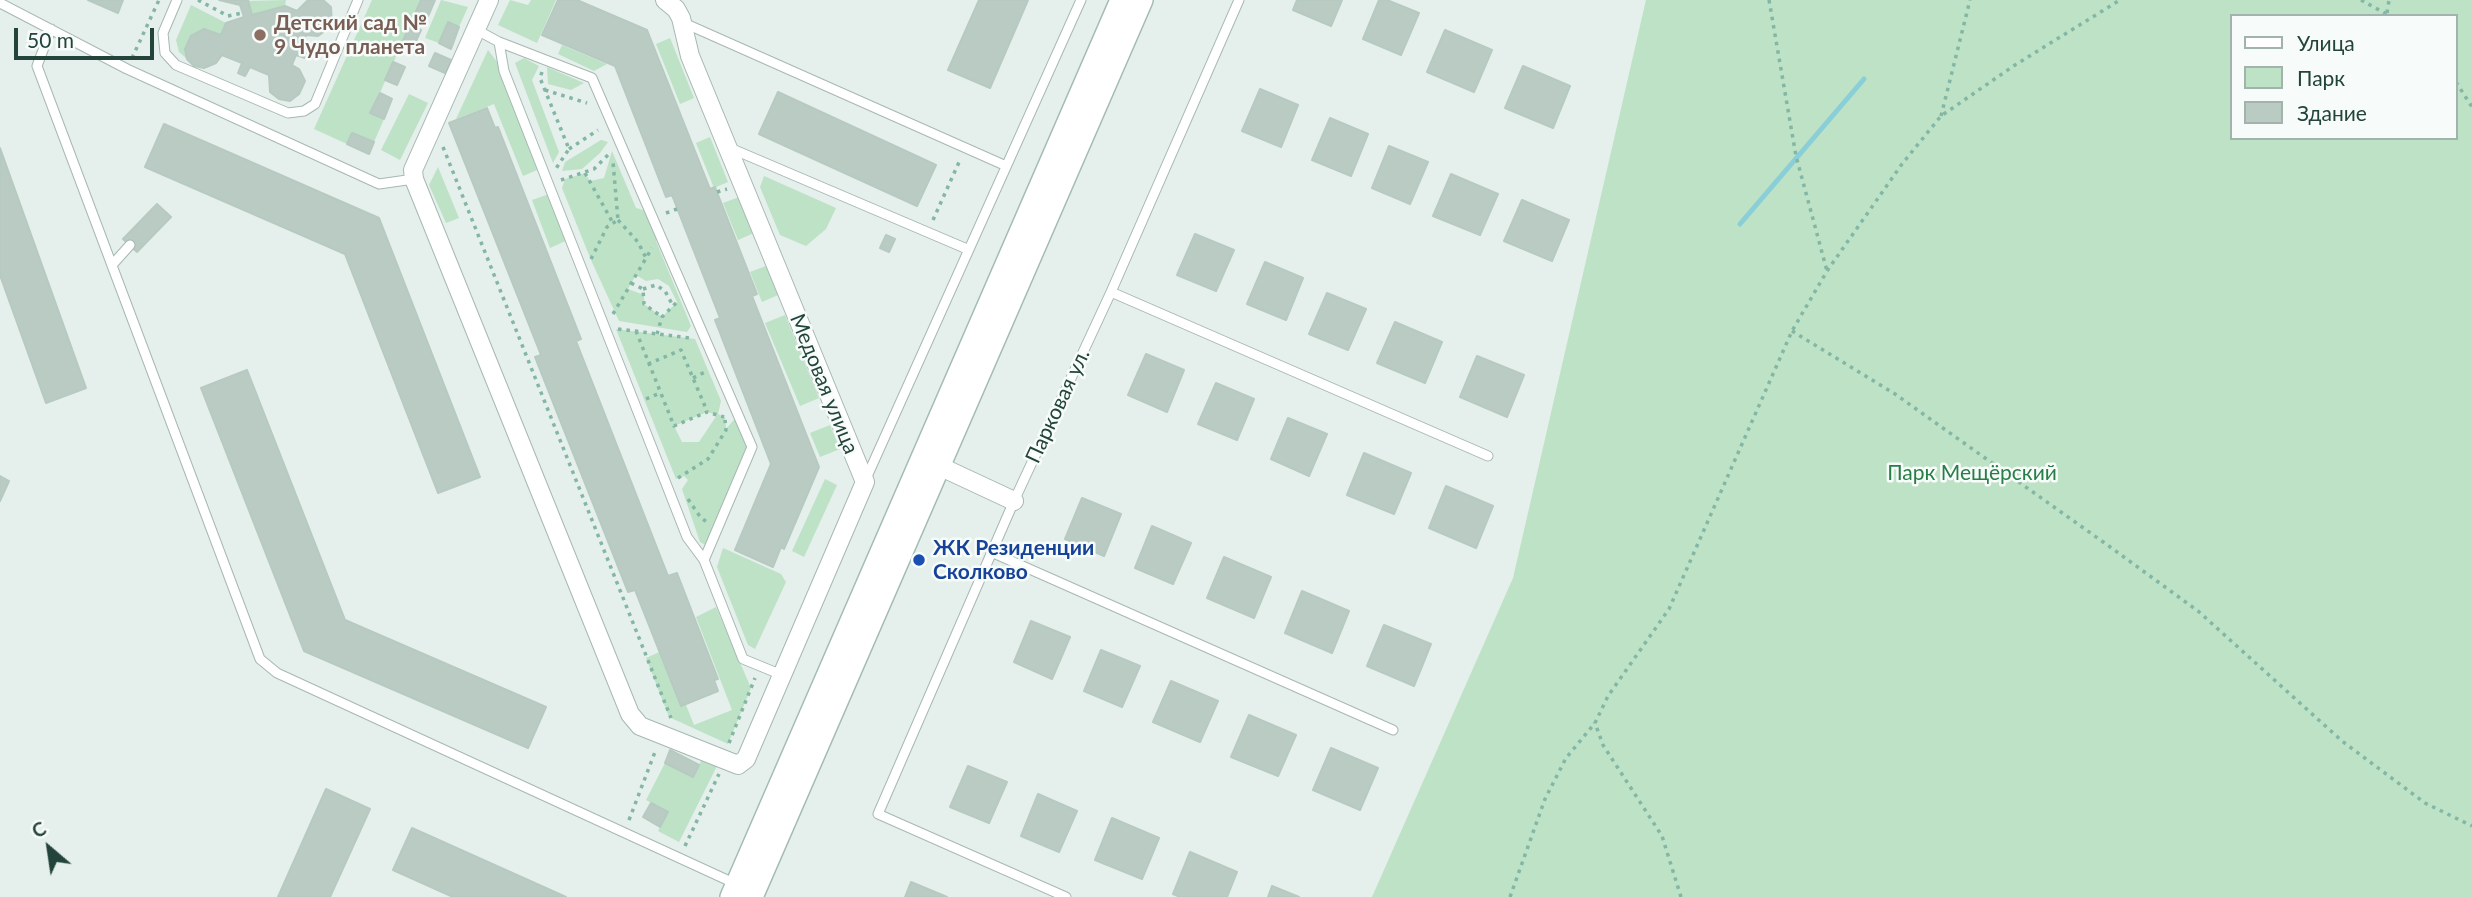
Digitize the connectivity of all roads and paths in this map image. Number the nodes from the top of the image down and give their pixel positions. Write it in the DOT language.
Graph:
graph roads {
  1 [pos="159,0"];
  2 [pos="177,0"];
  3 [pos="198,0"];
  4 [pos="358,0"];
  5 [pos="489,0"];
  6 [pos="1081,0"];
  7 [pos="1121,0"];
  8 [pos="1142,0"];
  9 [pos="1239,0"];
  10 [pos="1769,0"];
  11 [pos="1970,0"];
  12 [pos="2119,0"];
  13 [pos="2361,0"];
  14 [pos="0,3"];
  15 [pos="674,10"];
  16 [pos="242,13"];
  17 [pos="2387,14"];
  18 [pos="51,29"];
  19 [pos="475,29"];
  20 [pos="499,42"];
  21 [pos="546,61"];
  22 [pos="127,69"];
  23 [pos="2458,85"];
  24 [pos="544,90"];
  25 [pos="2472,107"];
  26 [pos="591,112"];
  27 [pos="1941,116"];
  28 [pos="595,122"];
  29 [pos="429,134"];
  30 [pos="727,146"];
  31 [pos="569,149"];
  32 [pos="961,158"];
  33 [pos="1004,165"];
  34 [pos="585,173"];
  35 [pos="414,180"];
  36 [pos="548,182"];
  37 [pos="616,222"];
  38 [pos="939,228"];
  39 [pos="660,234"];
  40 [pos="130,246"];
  41 [pos="967,250"];
  42 [pos="646,258"];
  43 [pos="112,265"];
  44 [pos="581,267"];
  45 [pos="1827,271"];
  46 [pos="631,283"];
  47 [pos="643,289"];
  48 [pos="1111,292"];
  49 [pos="687,297"];
  50 [pos="672,304"];
  51 [pos="662,317"];
  52 [pos="605,327"];
  53 [pos="636,331"];
  54 [pos="1792,331"];
  55 [pos="657,334"];
  56 [pos="706,340"];
  57 [pos="648,364"];
  58 [pos="733,403"];
  59 [pos="707,412"];
  60 [pos="725,417"];
  61 [pos="1488,456"];
  62 [pos="939,466"];
  63 [pos="865,482"];
  64 [pos="1014,501"];
  65 [pos="718,527"];
  66 [pos="992,552"];
  67 [pos="704,560"];
  68 [pos="760,666"];
  69 [pos="782,675"];
  70 [pos="681,722"];
  71 [pos="1595,723"];
  72 [pos="1393,730"];
  73 [pos="662,735"];
  74 [pos="716,738"];
  75 [pos="731,764"];
  76 [pos="627,824"];
  77 [pos="2472,826"];
  78 [pos="683,850"];
  79 [pos="739,893"];
  80 [pos="1066,897"];
  81 [pos="1510,897"];
  82 [pos="1681,897"];
  1 -- 22 [label="path"];
  2 -- 4 [label="lane"];
  3 -- 16 [label="path"];
  5 -- 19 [label="street"];
  6 -- 33 [label="lane"];
  7 -- 79 [label="street"];
  8 -- 62 [label="street"];
  9 -- 48 [label="lane, Парковая ул."];
  10 -- 45 [label="path"];
  11 -- 27 [label="path"];
  12 -- 27 [label="path"];
  13 -- 17 [label="path"];
  14 -- 18 [label="lane"];
  15 -- 30 [label="street, Медовая улица"];
  15 -- 33 [label="lane"];
  18 -- 22 [label="lane"];
  18 -- 43 [label="lane"];
  19 -- 20 [label="lane"];
  19 -- 29 [label="street"];
  20 -- 21 [label="lane"];
  20 -- 36 [label="lane"];
  21 -- 24 [label="path"];
  21 -- 39 [label="lane"];
  22 -- 35 [label="lane"];
  23 -- 25 [label="path"];
  24 -- 26 [label="path"];
  24 -- 31 [label="path"];
  27 -- 45 [label="path"];
  28 -- 31 [label="path"];
  29 -- 35 [label="street"];
  29 -- 70 [label="path"];
  30 -- 41 [label="lane"];
  30 -- 63 [label="street, Медовая улица"];
  31 -- 36 [label="path"];
  32 -- 38 [label="path"];
  33 -- 41 [label="lane"];
  34 -- 36 [label="path"];
  34 -- 37 [label="path"];
  34 -- 37 [label="path"];
  35 -- 73 [label="street"];
  36 -- 44 [label="lane"];
  37 -- 42 [label="path"];
  37 -- 44 [label="path"];
  39 -- 42 [label="path"];
  39 -- 49 [label="lane"];
  40 -- 43 [label="lane"];
  41 -- 63 [label="lane"];
  42 -- 46 [label="path"];
  43 -- 79 [label="lane"];
  44 -- 52 [label="lane"];
  45 -- 54 [label="path"];
  46 -- 47 [label="path"];
  46 -- 52 [label="path"];
  47 -- 50 [label="path"];
  47 -- 51 [label="path"];
  48 -- 61 [label="lane"];
  48 -- 64 [label="lane, Парковая ул."];
  49 -- 50 [label="path"];
  49 -- 56 [label="lane"];
  50 -- 51 [label="path"];
  51 -- 55 [label="path"];
  52 -- 53 [label="path"];
  52 -- 67 [label="lane"];
  53 -- 55 [label="path"];
  53 -- 57 [label="path"];
  54 -- 71 [label="path"];
  54 -- 77 [label="path"];
  55 -- 56 [label="path"];
  56 -- 58 [label="lane"];
  57 -- 59 [label="path"];
  57 -- 59 [label="path"];
  58 -- 60 [label="path"];
  58 -- 65 [label="lane"];
  59 -- 60 [label="path"];
  60 -- 65 [label="path"];
  62 -- 64 [label="street"];
  62 -- 79 [label="street"];
  63 -- 69 [label="street"];
  64 -- 66 [label="lane, Парковая ул."];
  65 -- 67 [label="lane"];
  66 -- 72 [label="lane"];
  66 -- 80 [label="lane, Парковая ул."];
  67 -- 68 [label="lane"];
  68 -- 69 [label="lane"];
  68 -- 74 [label="path"];
  69 -- 75 [label="street"];
  71 -- 81 [label="path"];
  71 -- 82 [label="path"];
  73 -- 75 [label="street"];
  73 -- 76 [label="path"];
  75 -- 78 [label="path"];
}
